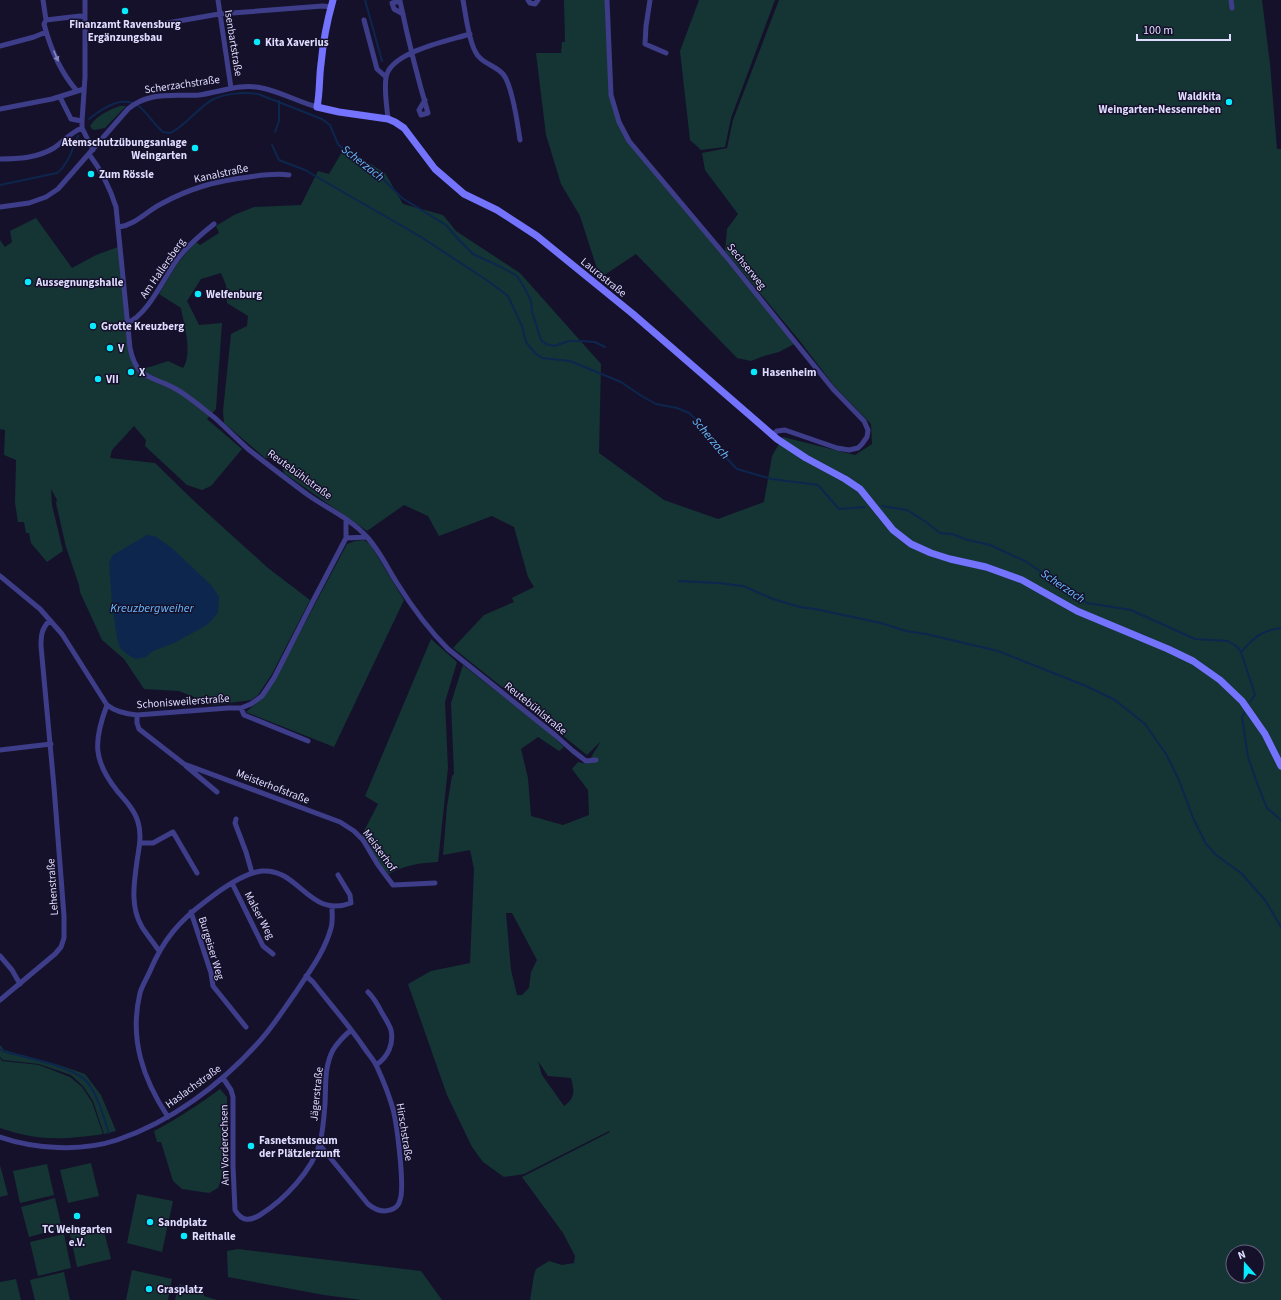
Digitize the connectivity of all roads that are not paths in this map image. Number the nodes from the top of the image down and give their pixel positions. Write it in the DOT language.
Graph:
graph roads {
  1 [pos="43,0"];
  2 [pos="218,0"];
  3 [pos="463,0"];
  4 [pos="528,0"];
  5 [pos="538,0"];
  6 [pos="607,0"];
  7 [pos="650,0"];
  8 [pos="1231,0"];
  9 [pos="85,2"];
  10 [pos="332,4"];
  11 [pos="1232,8"];
  12 [pos="219,14"];
  13 [pos="403,14"];
  14 [pos="85,17"];
  15 [pos="46,20"];
  16 [pos="364,20"];
  17 [pos="156,25"];
  18 [pos="46,32"];
  19 [pos="470,34"];
  20 [pos="0,46"];
  21 [pos="411,52"];
  22 [pos="666,53"];
  23 [pos="386,77"];
  24 [pos="231,88"];
  25 [pos="84,89"];
  26 [pos="77,90"];
  27 [pos="60,97"];
  28 [pos="424,100"];
  29 [pos="317,107"];
  30 [pos="0,109"];
  31 [pos="388,119"];
  32 [pos="82,121"];
  33 [pos="82,128"];
  34 [pos="520,140"];
  35 [pos="91,152"];
  36 [pos="0,158"];
  37 [pos="288,175"];
  38 [pos="0,206"];
  39 [pos="214,224"];
  40 [pos="119,227"];
  41 [pos="127,323"];
  42 [pos="772,435"];
  43 [pos="346,519"];
  44 [pos="367,537"];
  45 [pos="346,538"];
  46 [pos="0,576"];
  47 [pos="50,620"];
  48 [pos="107,705"];
  49 [pos="241,708"];
  50 [pos="137,715"];
  51 [pos="308,741"];
  52 [pos="51,744"];
  53 [pos="0,750"];
  54 [pos="596,760"];
  55 [pos="184,764"];
  56 [pos="1281,766"];
  57 [pos="217,792"];
  58 [pos="236,818"];
  59 [pos="354,831"];
  60 [pos="140,842"];
  61 [pos="197,872"];
  62 [pos="252,873"];
  63 [pos="338,875"];
  64 [pos="232,883"];
  65 [pos="435,883"];
  66 [pos="332,907"];
  67 [pos="191,912"];
  68 [pos="160,951"];
  69 [pos="273,954"];
  70 [pos="0,956"];
  71 [pos="306,976"];
  72 [pos="20,984"];
  73 [pos="368,992"];
  74 [pos="0,1000"];
  75 [pos="246,1027"];
  76 [pos="351,1030"];
  77 [pos="376,1065"];
  78 [pos="223,1078"];
  79 [pos="168,1117"];
  80 [pos="0,1137"];
  81 [pos="320,1144"];
  82 [pos="237,1214"];
  1 -- 15 [label="street"];
  2 -- 12 [label="street, Isenbartstraße"];
  3 -- 19 [label="street"];
  4 -- 5 [label="street"];
  6 -- 42 [label="street, Sechserweg"];
  7 -- 22 [label="street"];
  8 -- 11 [label="street"];
  9 -- 14 [label="street"];
  10 -- 12 [label="street"];
  10 -- 29 [label="street"];
  12 -- 17 [label="street"];
  12 -- 24 [label="street, Isenbartstraße"];
  13 -- 21 [label="street"];
  14 -- 15 [label="street"];
  14 -- 25 [label="street"];
  15 -- 18 [label="street"];
  16 -- 23 [label="street"];
  18 -- 20 [label="street"];
  18 -- 26 [label="street, one-way"];
  19 -- 21 [label="street"];
  19 -- 34 [label="street"];
  21 -- 23 [label="street"];
  21 -- 28 [label="street"];
  23 -- 31 [label="street"];
  24 -- 29 [label="street, Scherzachstraße"];
  24 -- 35 [label="street, Scherzachstraße"];
  25 -- 26 [label="street"];
  25 -- 32 [label="street"];
  26 -- 27 [label="street"];
  27 -- 30 [label="street"];
  27 -- 32 [label="street"];
  29 -- 31 [label="street, Scherzachstraße"];
  31 -- 42 [label="street, Laurastraße"];
  32 -- 33 [label="street"];
  33 -- 35 [label="street"];
  33 -- 36 [label="street"];
  35 -- 38 [label="street, Scherzachstraße"];
  35 -- 40 [label="street, Reutebühlstraße"];
  37 -- 40 [label="street, Kanalstraße"];
  39 -- 41 [label="street, Am Hallersberg"];
  40 -- 41 [label="street, Reutebühlstraße"];
  41 -- 43 [label="street, Reutebühlstraße"];
  42 -- 56 [label="street, Laurastraße"];
  43 -- 44 [label="street, Reutebühlstraße"];
  43 -- 45 [label="street, Schonisweilerstraße"];
  44 -- 45 [label="street"];
  44 -- 54 [label="street, Reutebühlstraße"];
  45 -- 49 [label="street, Schonisweilerstraße"];
  46 -- 47 [label="street, Schonisweilerstraße"];
  47 -- 48 [label="street, Schonisweilerstraße"];
  47 -- 52 [label="street, Lehenstraße"];
  48 -- 50 [label="street, Schonisweilerstraße"];
  48 -- 60 [label="street"];
  49 -- 50 [label="street, Schonisweilerstraße"];
  49 -- 51 [label="street, Schonisweilerstraße"];
  50 -- 55 [label="street, Meisterhofstraße"];
  52 -- 53 [label="street"];
  52 -- 72 [label="street, Lehenstraße"];
  55 -- 57 [label="street, Meisterhofstraße"];
  55 -- 59 [label="street, Meisterhofstraße"];
  58 -- 62 [label="street"];
  59 -- 65 [label="street, Meisterhof"];
  60 -- 61 [label="street"];
  60 -- 68 [label="street"];
  62 -- 64 [label="street"];
  62 -- 66 [label="street"];
  63 -- 66 [label="street"];
  64 -- 67 [label="street"];
  64 -- 69 [label="street, Malser Weg"];
  66 -- 71 [label="street, Haslachstraße"];
  67 -- 68 [label="street"];
  67 -- 75 [label="street, Burgeiser Weg"];
  68 -- 79 [label="street"];
  70 -- 72 [label="street"];
  71 -- 76 [label="street, Hirschstraße"];
  71 -- 78 [label="street, Haslachstraße"];
  72 -- 74 [label="street, Lehenstraße"];
  73 -- 77 [label="street"];
  76 -- 77 [label="street, Hirschstraße"];
  76 -- 81 [label="street, Jägerstraße"];
  77 -- 81 [label="street, Hirschstraße"];
  78 -- 79 [label="street, Haslachstraße"];
  78 -- 82 [label="street, Am Vorderochsen"];
  79 -- 80 [label="street, Haslachstraße"];
  81 -- 82 [label="street, Jägerstraße"];
}
